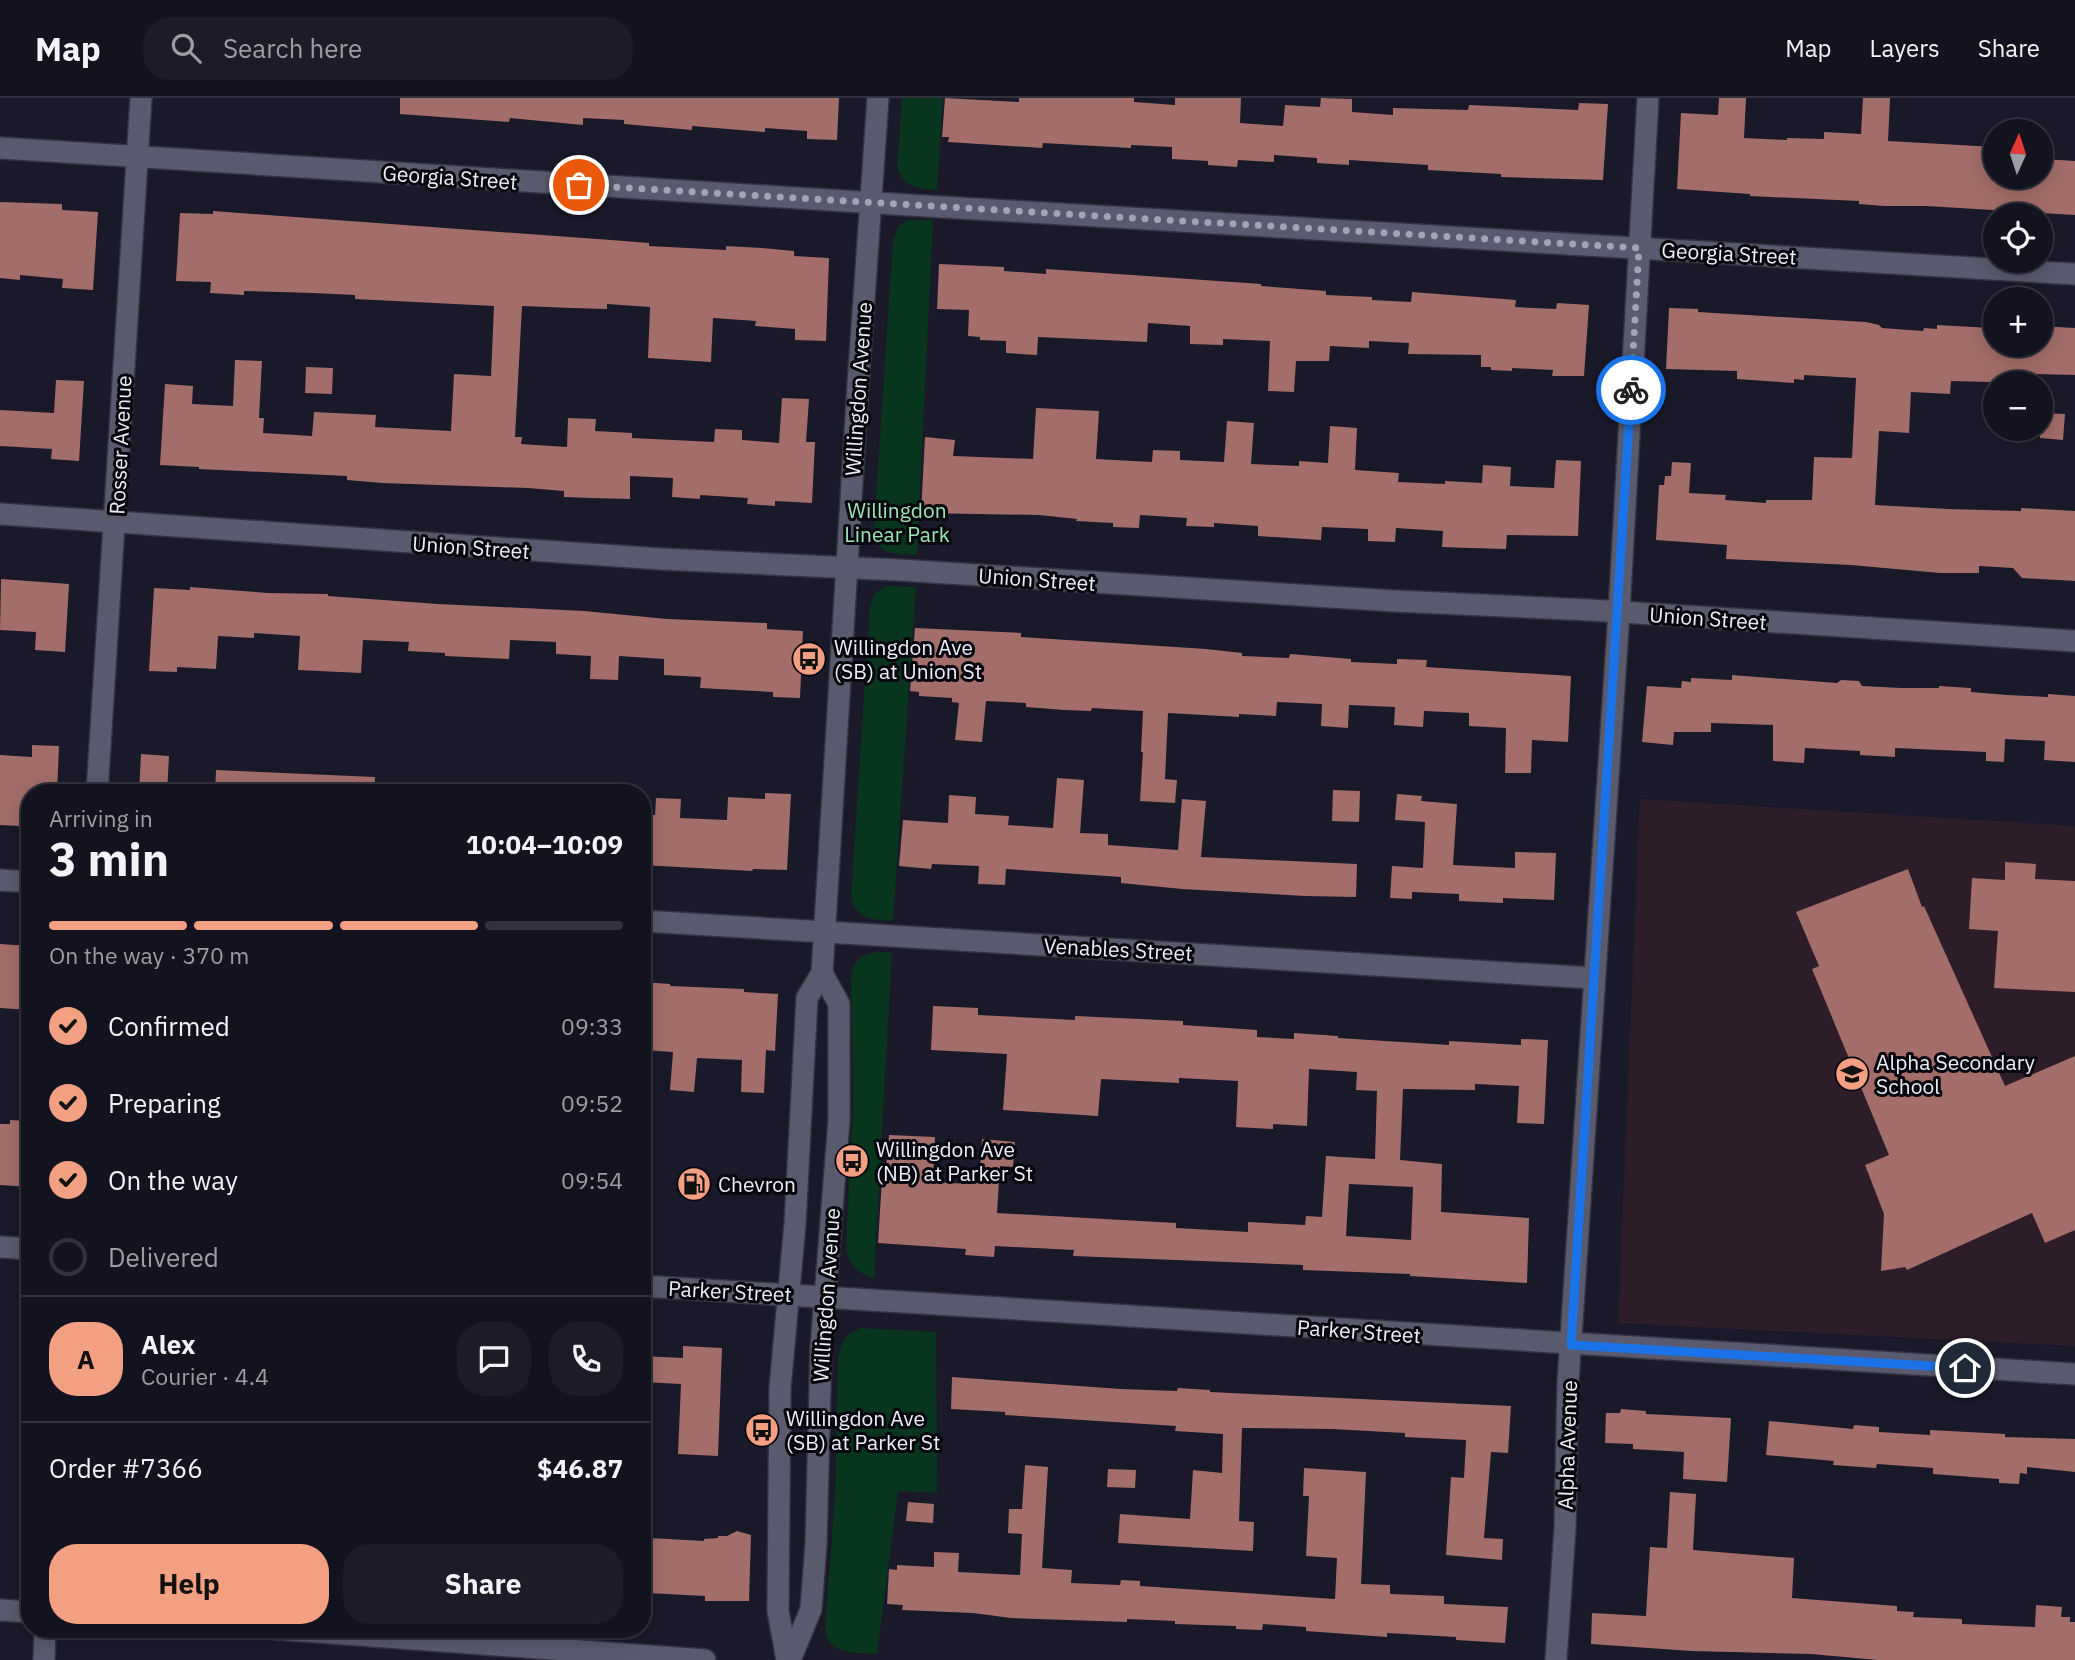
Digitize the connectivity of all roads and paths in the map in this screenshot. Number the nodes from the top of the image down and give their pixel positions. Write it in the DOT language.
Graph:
graph roads {
  1 [pos="141,98"];
  2 [pos="878,98"];
  3 [pos="1648,98"];
  4 [pos="0,148"];
  5 [pos="137,157"];
  6 [pos="871,203"];
  7 [pos="1639,248"];
  8 [pos="2075,274"];
  9 [pos="0,514"];
  10 [pos="116,522"];
  11 [pos="846,568"];
  12 [pos="1619,612"];
  13 [pos="2075,641"];
  14 [pos="98,784"];
  15 [pos="0,880"];
  16 [pos="21,881"];
  17 [pos="651,922"];
  18 [pos="823,932"];
  19 [pos="822,973"];
  20 [pos="1593,978"];
  21 [pos="0,1247"];
  22 [pos="21,1248"];
  23 [pos="651,1286"];
  24 [pos="788,1294"];
  25 [pos="826,1297"];
  26 [pos="1571,1345"];
  27 [pos="2075,1374"];
  28 [pos="0,1611"];
  29 [pos="21,1612"];
  30 [pos="45,1638"];
  31 [pos="401,1638"];
  32 [pos="44,1660"];
  33 [pos="705,1660"];
  34 [pos="789,1660"];
  35 [pos="1556,1660"];
  1 -- 5 [label="street, Rosser Avenue"];
  2 -- 6 [label="street, Willingdon Avenue"];
  3 -- 7 [label="street, Alpha Avenue"];
  4 -- 5 [label="street, Georgia Street"];
  5 -- 6 [label="street, Georgia Street"];
  5 -- 10 [label="street, Rosser Avenue"];
  6 -- 7 [label="street, Georgia Street"];
  6 -- 11 [label="street, Willingdon Avenue"];
  7 -- 8 [label="street, Georgia Street"];
  7 -- 12 [label="street, Alpha Avenue"];
  9 -- 10 [label="street, Union Street"];
  10 -- 11 [label="street, Union Street"];
  10 -- 14 [label="street, Rosser Avenue"];
  11 -- 12 [label="street, Union Street"];
  11 -- 18 [label="street, Willingdon Avenue"];
  12 -- 13 [label="street, Union Street"];
  12 -- 20 [label="street, Alpha Avenue"];
  15 -- 16 [label="street"];
  17 -- 18 [label="street, Venables Street"];
  18 -- 19 [label="street, Willingdon Avenue"];
  18 -- 20 [label="street, Venables Street"];
  19 -- 24 [label="street, Willingdon Avenue"];
  19 -- 25 [label="street, Willingdon Avenue"];
  20 -- 26 [label="street, Alpha Avenue"];
  21 -- 22 [label="street"];
  23 -- 24 [label="street, Parker Street"];
  24 -- 25 [label="street, Parker Street"];
  24 -- 34 [label="street, Willingdon Avenue"];
  25 -- 26 [label="street, Parker Street"];
  25 -- 34 [label="street, Willingdon Avenue"];
  26 -- 27 [label="street, Parker Street"];
  26 -- 35 [label="street, Alpha Avenue"];
  28 -- 29 [label="street"];
  30 -- 32 [label="street"];
  31 -- 33 [label="street"];
}
